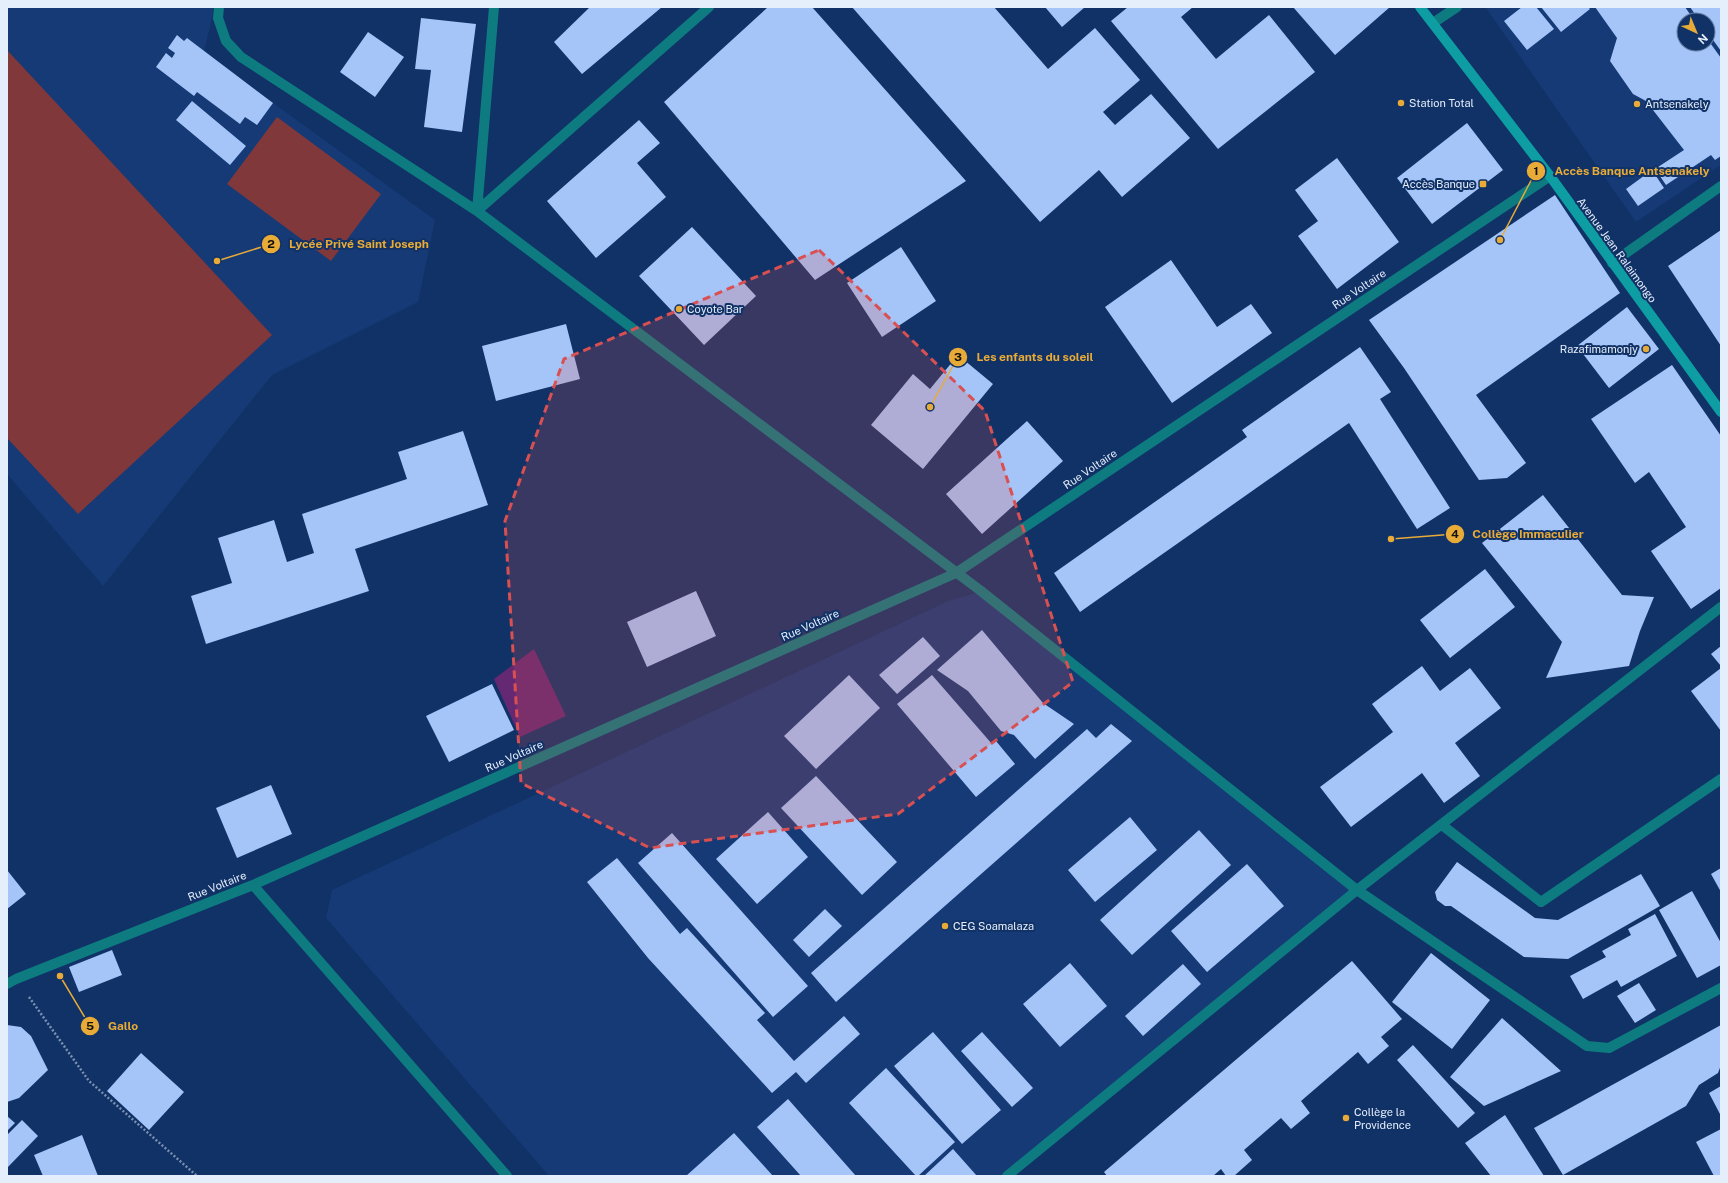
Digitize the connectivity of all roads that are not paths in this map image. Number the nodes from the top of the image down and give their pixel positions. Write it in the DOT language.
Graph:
graph roads {
  1 [pos="219,7"];
  2 [pos="494,7"];
  3 [pos="709,7"];
  4 [pos="1420,7"];
  5 [pos="1457,7"];
  6 [pos="1434,23"];
  7 [pos="1550,176"];
  8 [pos="1721,186"];
  9 [pos="477,211"];
  10 [pos="1612,263"];
  11 [pos="1721,412"];
  12 [pos="956,573"];
  13 [pos="1721,607"];
  14 [pos="1721,779"];
  15 [pos="1442,825"];
  16 [pos="253,885"];
  17 [pos="1357,890"];
  18 [pos="12,977"];
  19 [pos="7,984"];
  20 [pos="1721,988"];
  21 [pos="507,1176"];
  22 [pos="1007,1176"];
  1 -- 9 [label="street"];
  2 -- 9 [label="street"];
  3 -- 9 [label="street"];
  4 -- 6 [label="main road, Avenue Jean Ralaimongo"];
  5 -- 6 [label="street"];
  6 -- 7 [label="main road, Avenue Jean Ralaimongo"];
  7 -- 10 [label="main road, Avenue Jean Ralaimongo"];
  7 -- 12 [label="street, Rue Voltaire"];
  8 -- 10 [label="street"];
  9 -- 12 [label="street"];
  10 -- 11 [label="main road, Avenue Jean Ralaimongo"];
  12 -- 16 [label="street, Rue Voltaire"];
  12 -- 17 [label="street"];
  13 -- 15 [label="street"];
  14 -- 15 [label="street"];
  15 -- 17 [label="street"];
  16 -- 18 [label="street, Rue Voltaire"];
  16 -- 21 [label="street"];
  17 -- 20 [label="street"];
  17 -- 22 [label="street"];
  18 -- 19 [label="street, Rue Voltaire"];
}
